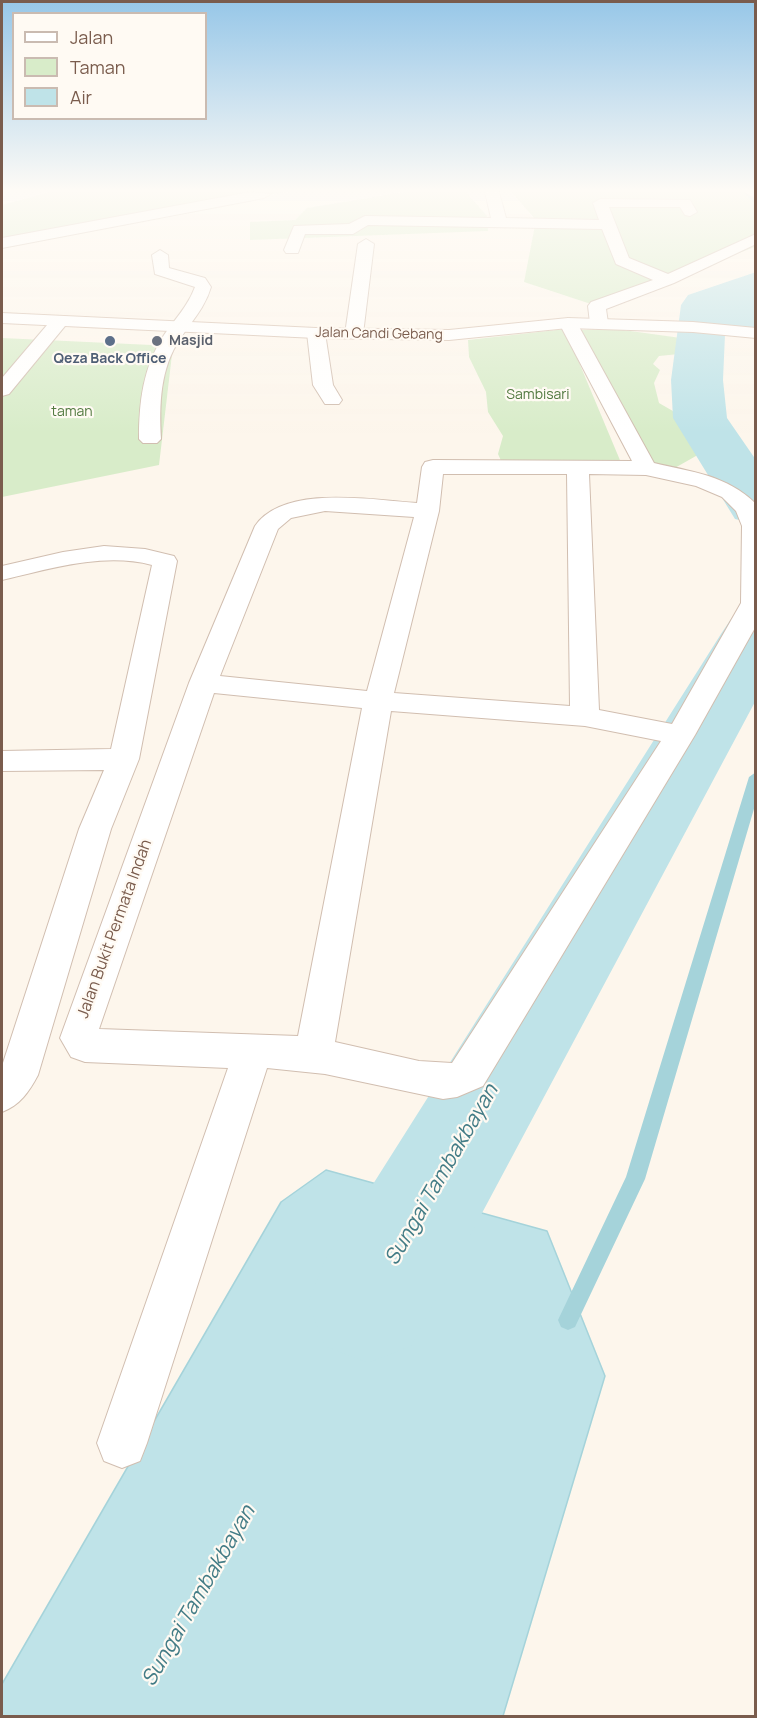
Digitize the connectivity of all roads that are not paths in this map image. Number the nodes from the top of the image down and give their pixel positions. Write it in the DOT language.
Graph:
graph roads {
  1 [pos="165,272"];
  2 [pos="362,272"];
  3 [pos="649,272"];
  4 [pos="684,272"];
  5 [pos="668,280"];
  6 [pos="2,318"];
  7 [pos="59,322"];
  8 [pos="568,323"];
  9 [pos="599,323"];
  10 [pos="180,328"];
  11 [pos="316,333"];
  12 [pos="756,333"];
  13 [pos="354,334"];
  14 [pos="2,390"];
  15 [pos="332,400"];
  16 [pos="150,439"];
  17 [pos="578,467"];
  18 [pos="646,468"];
  19 [pos="427,511"];
  20 [pos="2,573"];
  21 [pos="203,683"];
  22 [pos="378,701"];
  23 [pos="585,717"];
  24 [pos="680,735"];
  25 [pos="124,759"];
  26 [pos="2,761"];
  27 [pos="253,1052"];
  28 [pos="314,1054"];
  29 [pos="2,1094"];
  30 [pos="122,1443"];
  1 -- 10 [label="street"];
  2 -- 13 [label="street"];
  3 -- 5 [label="street"];
  4 -- 5 [label="street"];
  5 -- 9 [label="street"];
  6 -- 7 [label="street, Jalan Candi Gebang"];
  7 -- 10 [label="street, Jalan Candi Gebang"];
  7 -- 14 [label="street"];
  8 -- 9 [label="street, Jalan Candi Gebang"];
  8 -- 13 [label="street, Jalan Candi Gebang"];
  8 -- 18 [label="street"];
  9 -- 12 [label="street, Jalan Candi Gebang"];
  10 -- 11 [label="street, Jalan Candi Gebang"];
  10 -- 16 [label="street"];
  11 -- 13 [label="street, Jalan Candi Gebang"];
  11 -- 15 [label="street"];
  17 -- 18 [label="street"];
  17 -- 19 [label="street"];
  17 -- 23 [label="street"];
  18 -- 24 [label="street"];
  19 -- 21 [label="street, Jalan Bukit Permata Indah"];
  19 -- 22 [label="street"];
  20 -- 25 [label="street"];
  21 -- 22 [label="street"];
  21 -- 27 [label="street, Jalan Bukit Permata Indah"];
  22 -- 23 [label="street"];
  22 -- 28 [label="street"];
  23 -- 24 [label="street"];
  24 -- 28 [label="street"];
  25 -- 26 [label="street"];
  25 -- 29 [label="street"];
  27 -- 28 [label="street"];
  27 -- 30 [label="street"];
}
